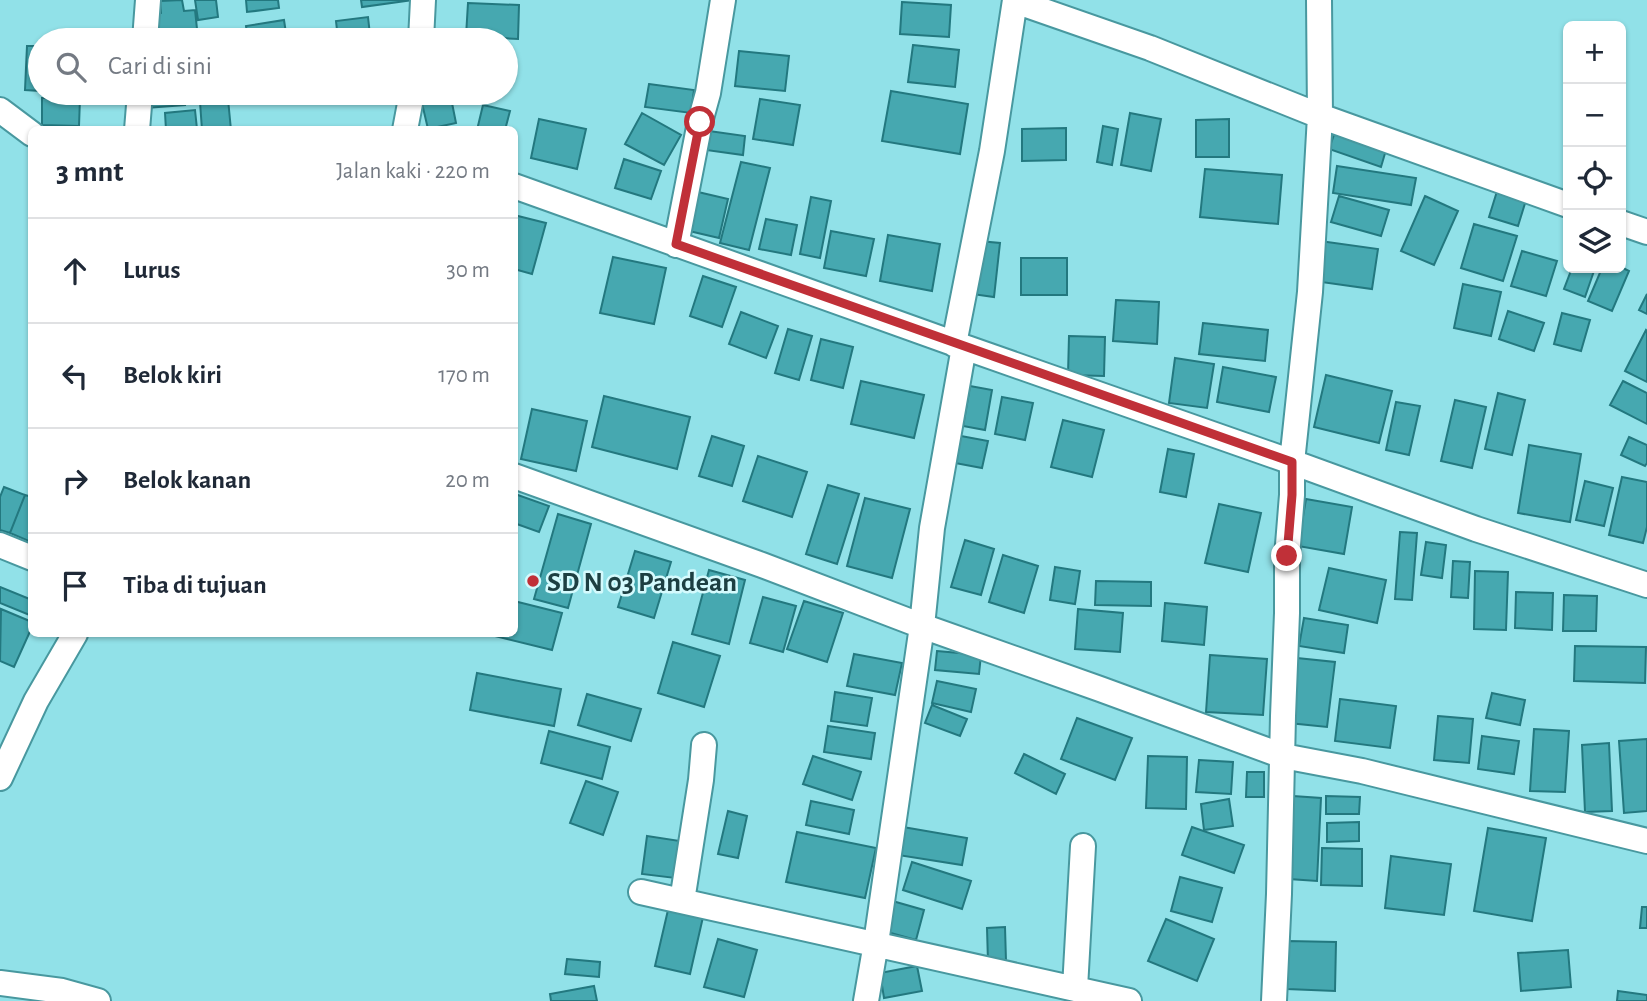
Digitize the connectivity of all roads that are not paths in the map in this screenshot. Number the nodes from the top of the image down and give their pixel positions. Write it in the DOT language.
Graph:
graph roads {
  1 [pos="148,0"];
  2 [pos="423,0"];
  3 [pos="723,0"];
  4 [pos="1319,0"];
  5 [pos="1015,1"];
  6 [pos="146,28"];
  7 [pos="422,28"];
  8 [pos="139,105"];
  9 [pos="410,105"];
  10 [pos="0,110"];
  11 [pos="1320,116"];
  12 [pos="137,126"];
  13 [pos="406,126"];
  14 [pos="28,131"];
  15 [pos="518,187"];
  16 [pos="1563,203"];
  17 [pos="1626,225"];
  18 [pos="1647,232"];
  19 [pos="676,244"];
  20 [pos="959,345"];
  21 [pos="1292,462"];
  22 [pos="518,477"];
  23 [pos="0,545"];
  24 [pos="28,556"];
  25 [pos="1647,585"];
  26 [pos="922,626"];
  27 [pos="73,637"];
  28 [pos="705,745"];
  29 [pos="1283,757"];
  30 [pos="0,778"];
  31 [pos="1647,841"];
  32 [pos="1083,846"];
  33 [pos="641,892"];
  34 [pos="682,901"];
  35 [pos="876,943"];
  36 [pos="0,982"];
  37 [pos="1075,988"];
  38 [pos="98,1001"];
  39 [pos="866,1001"];
  40 [pos="1129,1001"];
  41 [pos="1274,1001"];
  1 -- 6 [label="street"];
  2 -- 7 [label="street"];
  3 -- 19 [label="street"];
  4 -- 11 [label="street"];
  5 -- 11 [label="street"];
  5 -- 20 [label="street"];
  8 -- 12 [label="street"];
  9 -- 13 [label="street"];
  10 -- 14 [label="street"];
  11 -- 16 [label="street"];
  11 -- 21 [label="street"];
  15 -- 19 [label="street"];
  17 -- 18 [label="street"];
  19 -- 20 [label="street"];
  20 -- 21 [label="street"];
  20 -- 26 [label="street"];
  21 -- 25 [label="street"];
  21 -- 29 [label="street"];
  22 -- 26 [label="street"];
  23 -- 24 [label="street"];
  26 -- 29 [label="street"];
  26 -- 35 [label="street"];
  27 -- 30 [label="street"];
  28 -- 34 [label="street"];
  29 -- 31 [label="street"];
  29 -- 41 [label="street"];
  32 -- 37 [label="street"];
  33 -- 34 [label="street"];
  34 -- 35 [label="street"];
  35 -- 37 [label="street"];
  35 -- 39 [label="street"];
  36 -- 38 [label="street"];
  37 -- 40 [label="street"];
}
